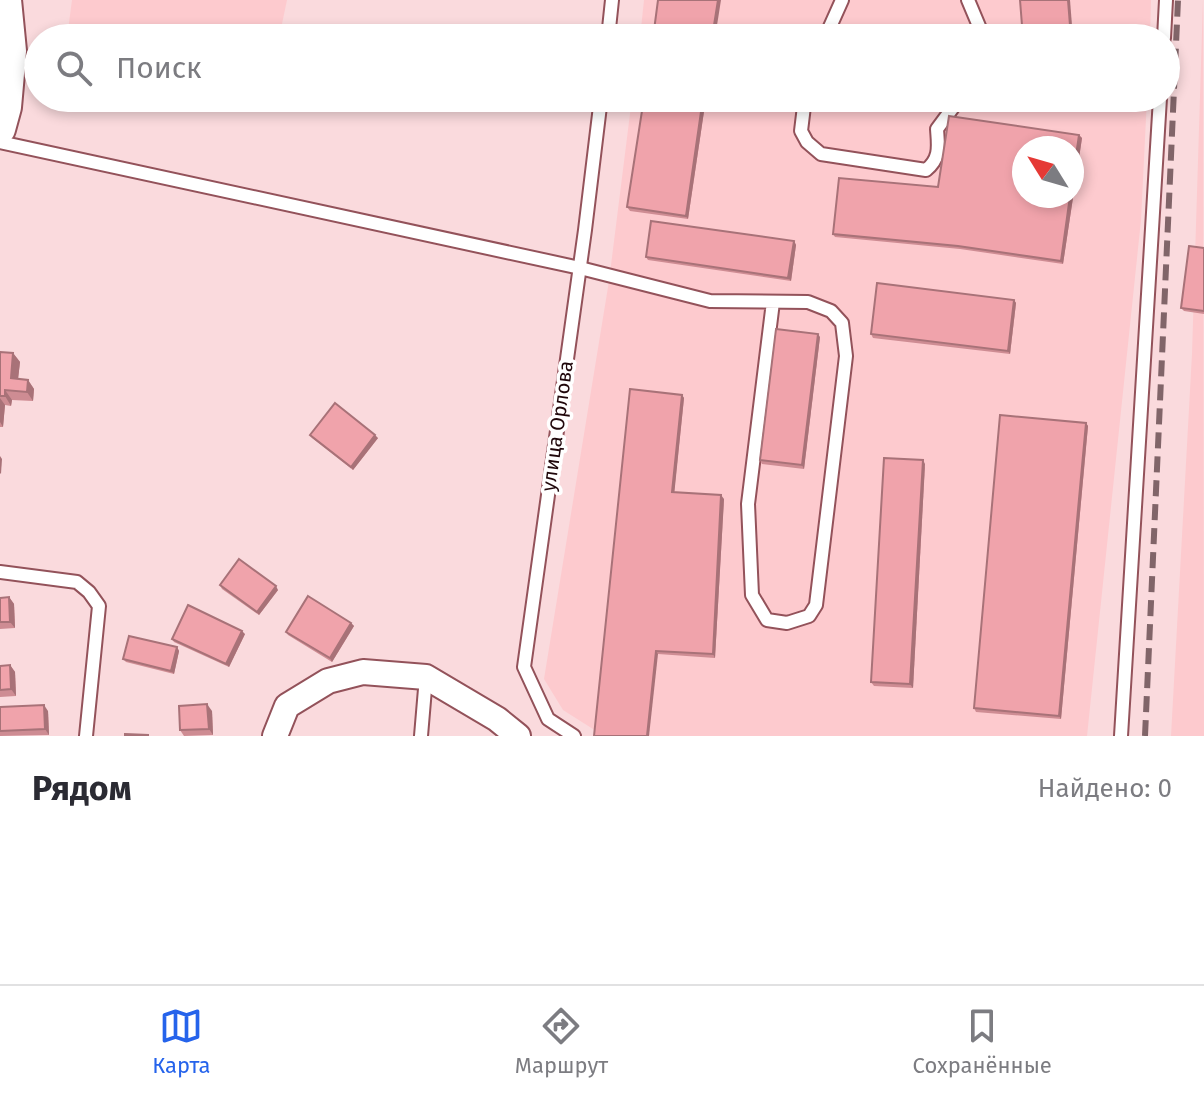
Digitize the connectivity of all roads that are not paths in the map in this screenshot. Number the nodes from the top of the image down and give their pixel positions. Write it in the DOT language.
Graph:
graph roads {
  1 [pos="6,0"];
  2 [pos="612,0"];
  3 [pos="842,0"];
  4 [pos="968,0"];
  5 [pos="1166,0"];
  6 [pos="609,24"];
  7 [pos="830,24"];
  8 [pos="978,24"];
  9 [pos="1165,24"];
  10 [pos="599,112"];
  11 [pos="803,112"];
  12 [pos="950,112"];
  13 [pos="1159,112"];
  14 [pos="0,129"];
  15 [pos="0,142"];
  16 [pos="580,268"];
  17 [pos="773,302"];
  18 [pos="0,572"];
  19 [pos="426,677"];
  20 [pos="86,736"];
  21 [pos="275,736"];
  22 [pos="421,736"];
  23 [pos="518,736"];
  24 [pos="574,736"];
  25 [pos="1121,736"];
  1 -- 14 [label="street"];
  2 -- 6 [label="lane"];
  3 -- 7 [label="lane"];
  4 -- 8 [label="lane"];
  5 -- 9 [label="lane"];
  10 -- 16 [label="lane, улица Орлова"];
  11 -- 12 [label="lane"];
  13 -- 25 [label="lane"];
  15 -- 16 [label="lane"];
  16 -- 17 [label="lane"];
  16 -- 24 [label="lane, улица Орлова"];
  17 -- 17 [label="lane"];
  18 -- 20 [label="lane"];
  19 -- 21 [label="street"];
  19 -- 22 [label="lane"];
  19 -- 23 [label="street"];
}
